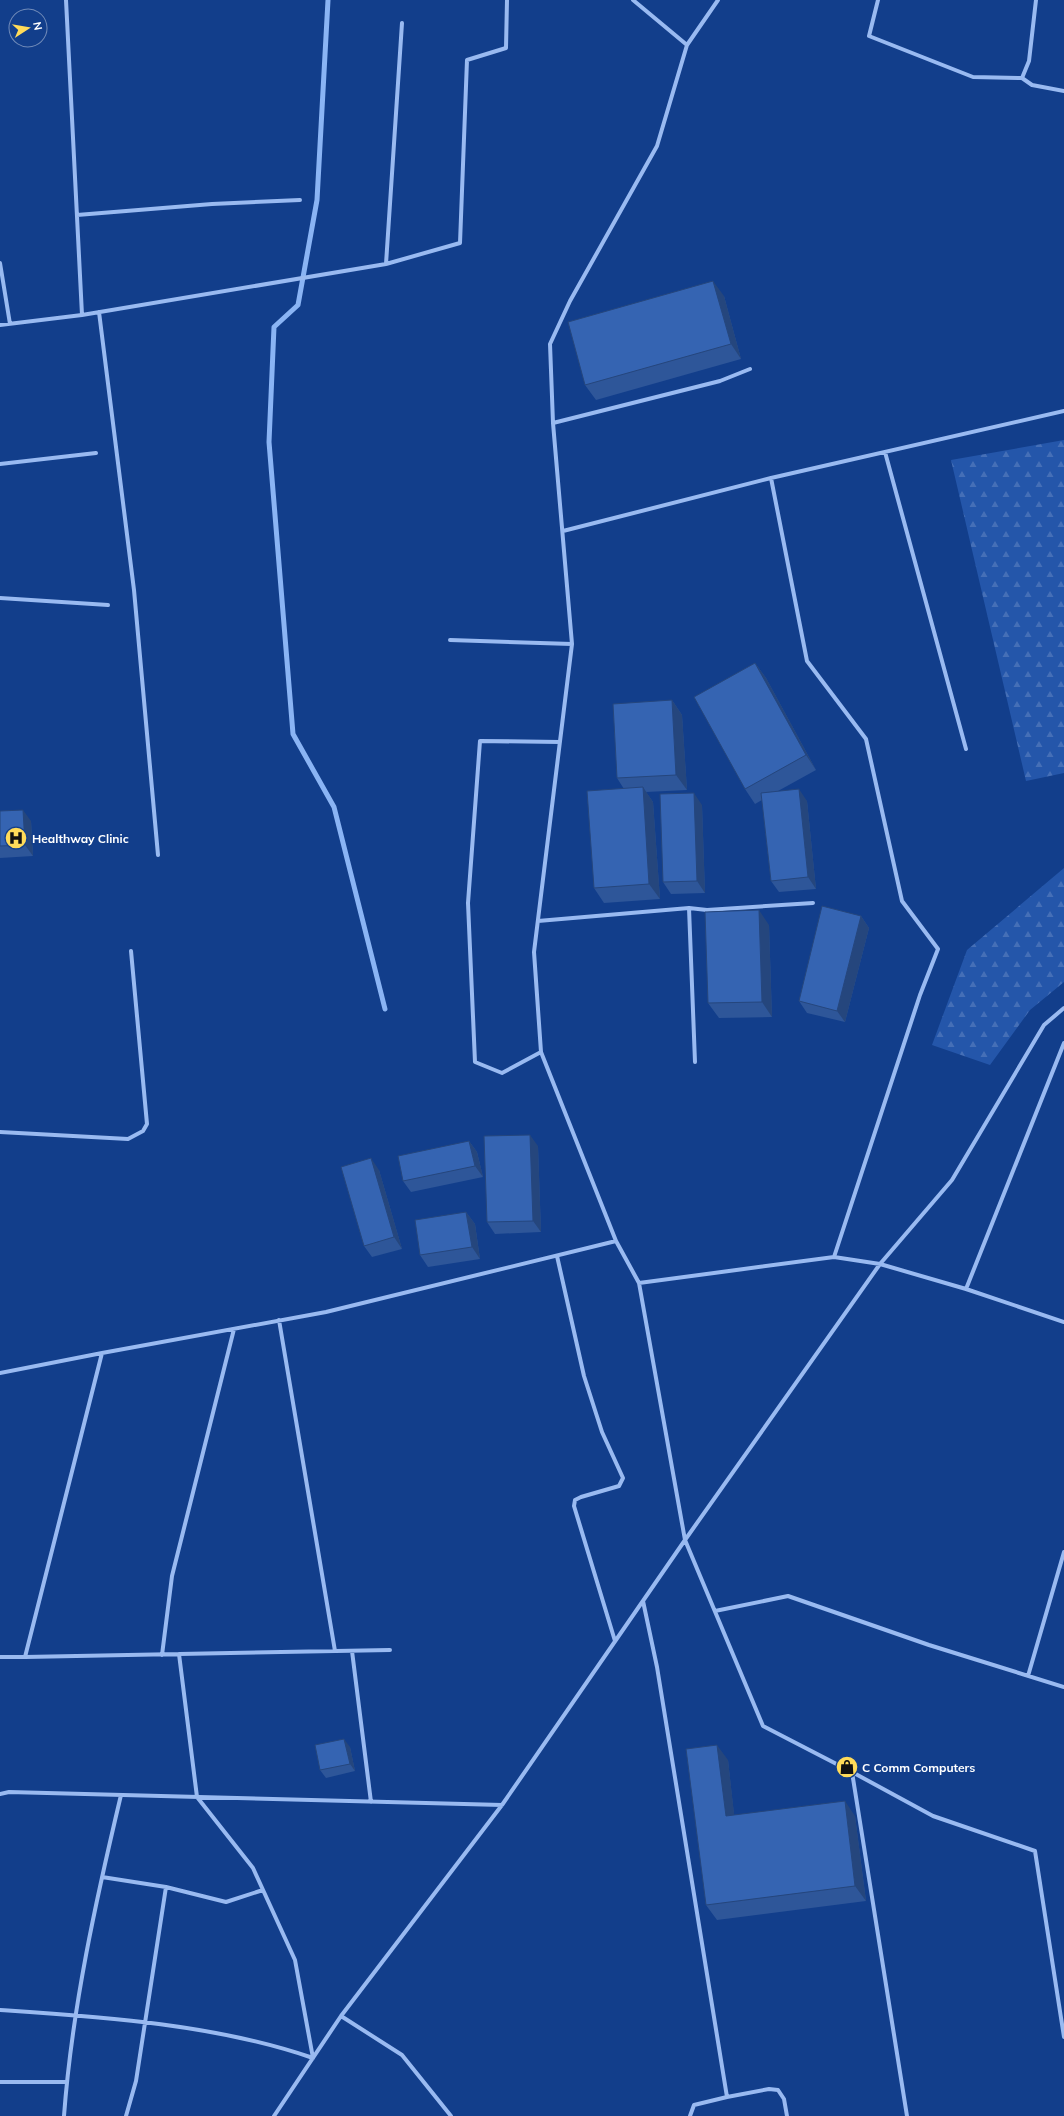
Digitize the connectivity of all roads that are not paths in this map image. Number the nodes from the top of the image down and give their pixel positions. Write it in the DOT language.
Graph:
graph roads {
  1 [pos="66,0"];
  2 [pos="507,0"];
  3 [pos="633,0"];
  4 [pos="718,0"];
  5 [pos="878,0"];
  6 [pos="1036,0"];
  7 [pos="402,23"];
  8 [pos="687,44"];
  9 [pos="1022,78"];
  10 [pos="1064,91"];
  11 [pos="300,200"];
  12 [pos="77,215"];
  13 [pos="0,262"];
  14 [pos="386,264"];
  15 [pos="99,312"];
  16 [pos="82,315"];
  17 [pos="10,324"];
  18 [pos="0,325"];
  19 [pos="750,369"];
  20 [pos="1064,411"];
  21 [pos="553,423"];
  22 [pos="885,452"];
  23 [pos="96,453"];
  24 [pos="0,464"];
  25 [pos="771,478"];
  26 [pos="563,531"];
  27 [pos="0,598"];
  28 [pos="108,605"];
  29 [pos="450,640"];
  30 [pos="572,644"];
  31 [pos="560,742"];
  32 [pos="966,749"];
  33 [pos="158,855"];
  34 [pos="813,903"];
  35 [pos="689,908"];
  36 [pos="538,920"];
  37 [pos="130,951"];
  38 [pos="1064,1008"];
  39 [pos="1064,1043"];
  40 [pos="541,1052"];
  41 [pos="695,1062"];
  42 [pos="0,1132"];
  43 [pos="616,1241"];
  44 [pos="557,1256"];
  45 [pos="834,1257"];
  46 [pos="880,1264"];
  47 [pos="639,1283"];
  48 [pos="966,1289"];
  49 [pos="279,1320"];
  50 [pos="1064,1322"];
  51 [pos="234,1329"];
  52 [pos="102,1353"];
  53 [pos="0,1373"];
  54 [pos="685,1540"];
  55 [pos="1064,1552"];
  56 [pos="643,1601"];
  57 [pos="715,1612"];
  58 [pos="615,1641"];
  59 [pos="352,1650"];
  60 [pos="390,1650"];
  61 [pos="335,1651"];
  62 [pos="162,1654"];
  63 [pos="179,1654"];
  64 [pos="0,1657"];
  65 [pos="25,1657"];
  66 [pos="1028,1676"];
  67 [pos="1064,1687"];
  68 [pos="852,1772"];
  69 [pos="0,1794"];
  70 [pos="121,1795"];
  71 [pos="197,1797"];
  72 [pos="371,1802"];
  73 [pos="502,1805"];
  74 [pos="102,1876"];
  75 [pos="166,1887"];
  76 [pos="263,1890"];
  77 [pos="0,2010"];
  78 [pos="76,2015"];
  79 [pos="341,2016"];
  80 [pos="145,2024"];
  81 [pos="1064,2037"];
  82 [pos="313,2058"];
  83 [pos="0,2082"];
  84 [pos="67,2082"];
  85 [pos="727,2097"];
  86 [pos="64,2116"];
  87 [pos="126,2116"];
  88 [pos="274,2116"];
  89 [pos="452,2116"];
  90 [pos="690,2116"];
  91 [pos="787,2116"];
  92 [pos="907,2116"];
  1 -- 12 [label="street"];
  2 -- 14 [label="street"];
  3 -- 8 [label="street"];
  4 -- 8 [label="street"];
  5 -- 9 [label="street"];
  6 -- 9 [label="street"];
  7 -- 14 [label="street"];
  8 -- 21 [label="street"];
  9 -- 10 [label="street"];
  11 -- 12 [label="street"];
  12 -- 16 [label="street"];
  13 -- 17 [label="street"];
  14 -- 15 [label="street"];
  15 -- 16 [label="street"];
  15 -- 33 [label="street"];
  16 -- 17 [label="street"];
  17 -- 18 [label="street"];
  19 -- 21 [label="street"];
  20 -- 22 [label="street"];
  21 -- 26 [label="street"];
  22 -- 25 [label="street"];
  22 -- 32 [label="street"];
  23 -- 24 [label="street"];
  25 -- 26 [label="street"];
  25 -- 45 [label="street"];
  26 -- 30 [label="street"];
  27 -- 28 [label="street"];
  29 -- 30 [label="street"];
  30 -- 31 [label="street"];
  31 -- 36 [label="street"];
  31 -- 40 [label="street"];
  34 -- 35 [label="street"];
  35 -- 36 [label="street"];
  35 -- 41 [label="street"];
  36 -- 40 [label="street"];
  37 -- 42 [label="street"];
  38 -- 46 [label="street"];
  39 -- 48 [label="street"];
  40 -- 43 [label="street"];
  43 -- 44 [label="street"];
  43 -- 47 [label="street"];
  44 -- 49 [label="street"];
  44 -- 58 [label="street"];
  45 -- 46 [label="street"];
  45 -- 47 [label="street"];
  46 -- 48 [label="street"];
  46 -- 54 [label="street"];
  47 -- 54 [label="street"];
  48 -- 50 [label="street"];
  49 -- 51 [label="street"];
  49 -- 61 [label="street"];
  51 -- 52 [label="street"];
  51 -- 62 [label="street"];
  52 -- 53 [label="street"];
  52 -- 65 [label="street"];
  54 -- 56 [label="street"];
  54 -- 57 [label="street"];
  55 -- 66 [label="street"];
  56 -- 58 [label="street"];
  56 -- 85 [label="street"];
  57 -- 66 [label="street"];
  57 -- 68 [label="street"];
  58 -- 73 [label="street"];
  59 -- 60 [label="street"];
  59 -- 61 [label="street"];
  59 -- 72 [label="street"];
  61 -- 63 [label="street"];
  62 -- 63 [label="street"];
  62 -- 65 [label="street"];
  63 -- 71 [label="street"];
  64 -- 65 [label="street"];
  66 -- 67 [label="street"];
  68 -- 81 [label="street"];
  68 -- 92 [label="street"];
  69 -- 70 [label="street"];
  70 -- 71 [label="street"];
  70 -- 74 [label="street"];
  71 -- 72 [label="street"];
  71 -- 76 [label="street"];
  72 -- 73 [label="street"];
  73 -- 79 [label="street"];
  74 -- 75 [label="street"];
  74 -- 78 [label="street"];
  75 -- 76 [label="street"];
  75 -- 80 [label="street"];
  76 -- 82 [label="street"];
  77 -- 78 [label="street"];
  78 -- 80 [label="street"];
  78 -- 84 [label="street"];
  79 -- 82 [label="street"];
  79 -- 89 [label="street"];
  80 -- 82 [label="street"];
  80 -- 87 [label="street"];
  82 -- 88 [label="street"];
  83 -- 84 [label="street"];
  84 -- 86 [label="street"];
  85 -- 90 [label="street"];
  85 -- 91 [label="street"];
}
